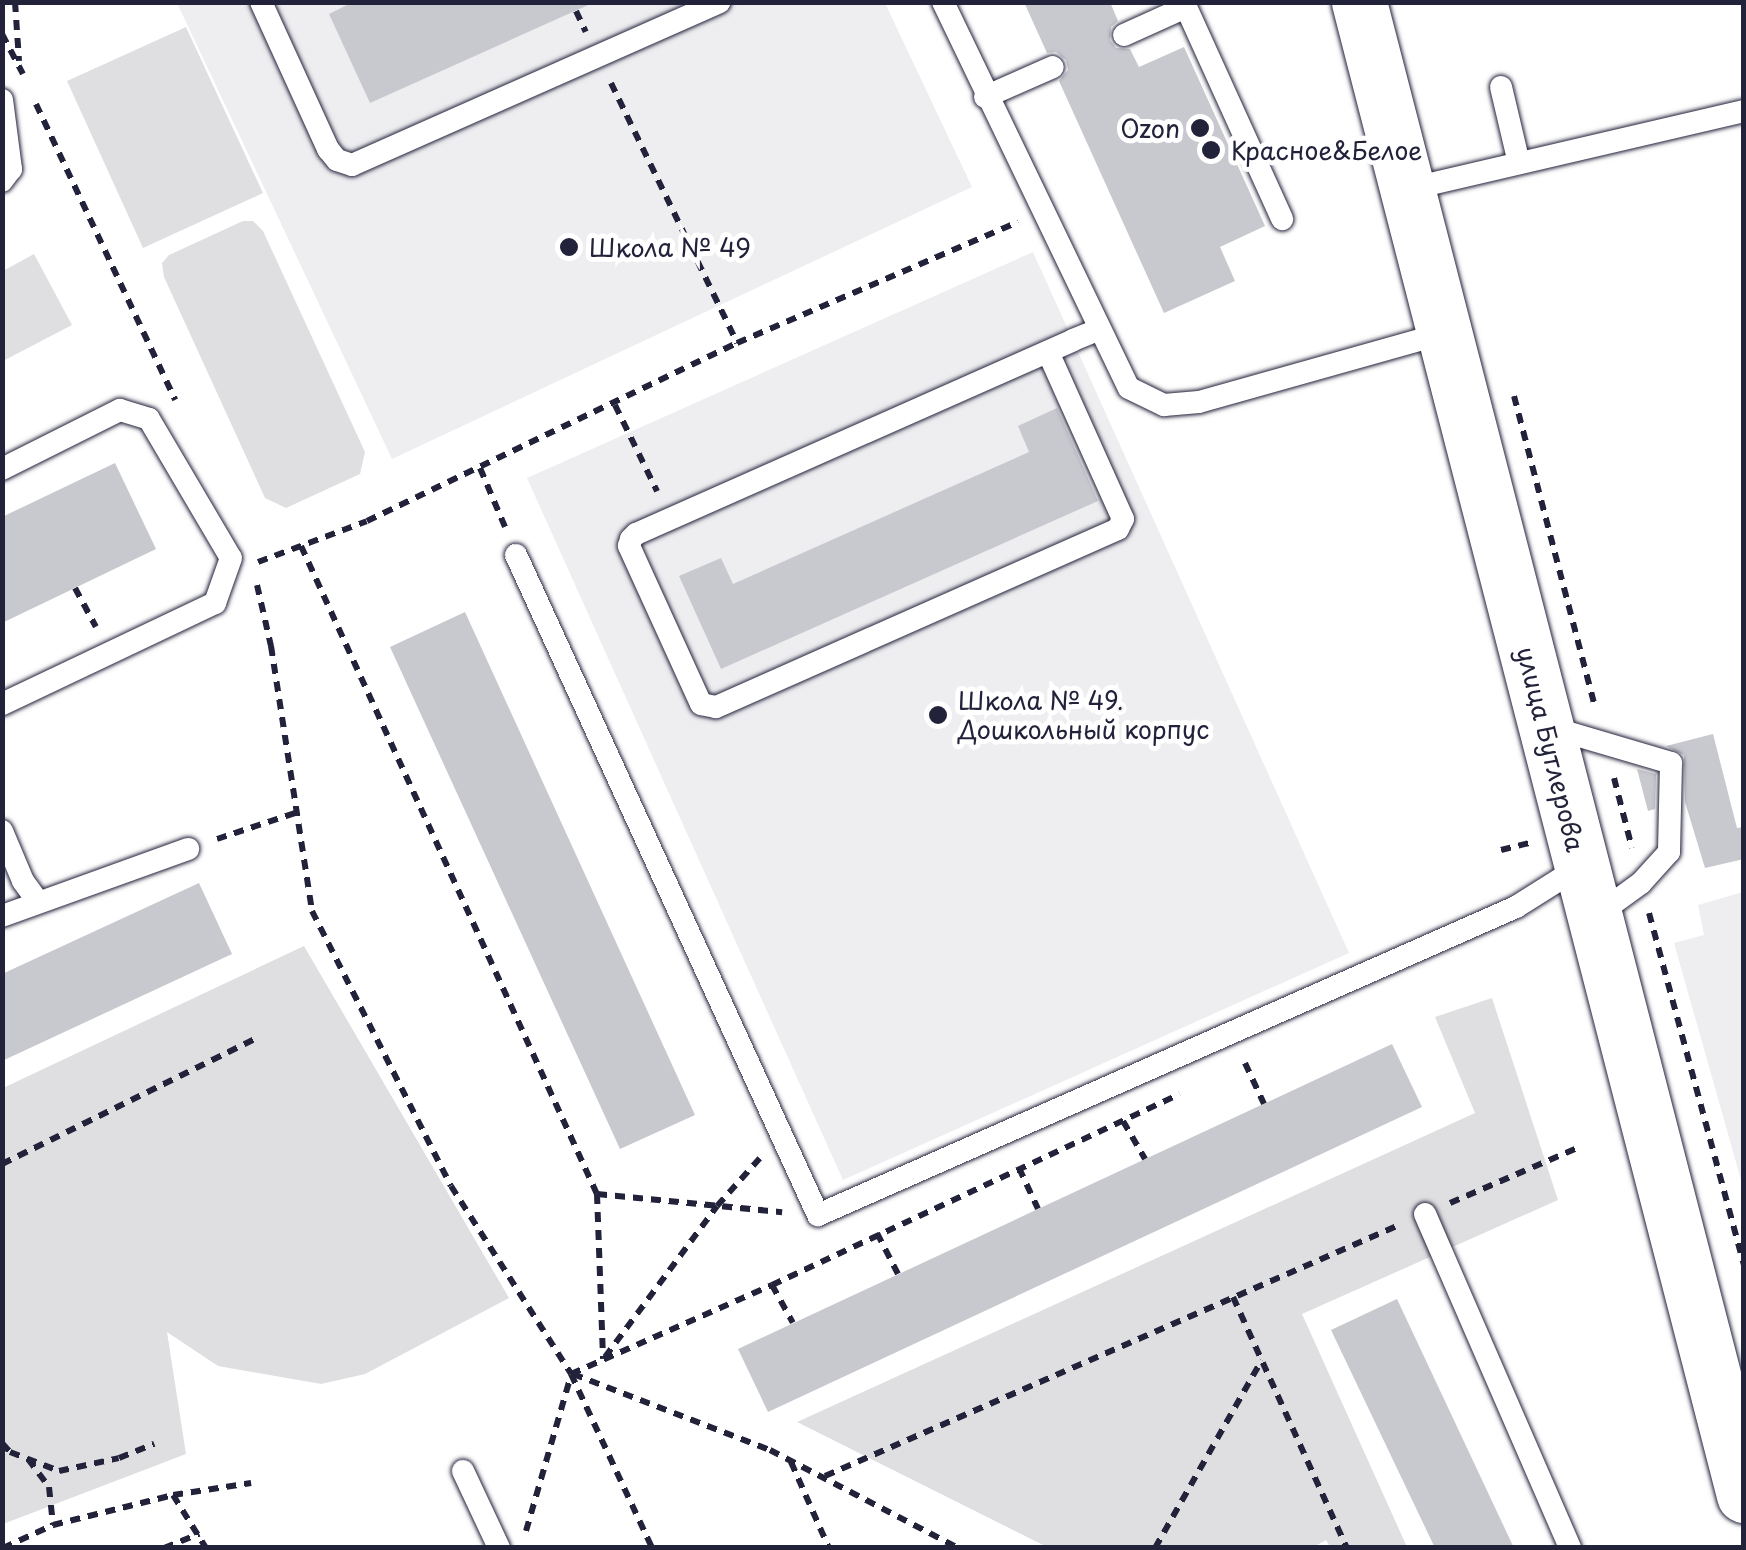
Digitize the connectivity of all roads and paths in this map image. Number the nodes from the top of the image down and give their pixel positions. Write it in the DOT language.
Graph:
graph roads {
  1 [pos="15,2"];
  2 [pos="262,2"];
  3 [pos="720,2"];
  4 [pos="943,2"];
  5 [pos="1360,2"];
  6 [pos="1185,5"];
  7 [pos="2,34"];
  8 [pos="1124,35"];
  9 [pos="598,57"];
  10 [pos="19,67"];
  11 [pos="1053,67"];
  12 [pos="1500,87"];
  13 [pos="985,98"];
  14 [pos="2,100"];
  15 [pos="1744,110"];
  16 [pos="1520,163"];
  17 [pos="2,181"];
  18 [pos="1408,189"];
  19 [pos="1041,211"];
  20 [pos="1282,218"];
  21 [pos="1100,329"];
  22 [pos="1445,333"];
  23 [pos="737,343"];
  24 [pos="1048,352"];
  25 [pos="178,404"];
  26 [pos="615,405"];
  27 [pos="480,468"];
  28 [pos="2,469"];
  29 [pos="671,519"];
  30 [pos="301,546"];
  31 [pos="516,555"];
  32 [pos="252,564"];
  33 [pos="256,581"];
  34 [pos="74,588"];
  35 [pos="108,650"];
  36 [pos="2,704"];
  37 [pos="1570,717"];
  38 [pos="1605,743"];
  39 [pos="295,813"];
  40 [pos="2,831"];
  41 [pos="188,849"];
  42 [pos="1641,883"];
  43 [pos="1588,891"];
  44 [pos="37,900"];
  45 [pos="2,916"];
  46 [pos="259,1037"];
  47 [pos="1262,1055"];
  48 [pos="1245,1063"];
  49 [pos="1228,1071"];
  50 [pos="1193,1088"];
  51 [pos="1264,1104"];
  52 [pos="1124,1121"];
  53 [pos="780,1134"];
  54 [pos="1577,1148"];
  55 [pos="1145,1159"];
  56 [pos="2,1164"];
  57 [pos="1019,1168"];
  58 [pos="597,1194"];
  59 [pos="717,1206"];
  60 [pos="1038,1209"];
  61 [pos="1424,1214"];
  62 [pos="818,1216"];
  63 [pos="877,1233"];
  64 [pos="1744,1265"];
  65 [pos="898,1274"];
  66 [pos="772,1286"];
  67 [pos="1232,1297"];
  68 [pos="793,1323"];
  69 [pos="603,1360"];
  70 [pos="1262,1360"];
  71 [pos="571,1374"];
  72 [pos="2,1443"];
  73 [pos="154,1444"];
  74 [pos="28,1458"];
  75 [pos="790,1460"];
  76 [pos="463,1471"];
  77 [pos="825,1476"];
  78 [pos="251,1483"];
  79 [pos="172,1495"];
  80 [pos="1744,1495"];
  81 [pos="53,1526"];
  82 [pos="198,1534"];
  83 [pos="3,1548"];
  84 [pos="164,1548"];
  85 [pos="206,1548"];
  86 [pos="499,1548"];
  87 [pos="521,1548"];
  88 [pos="652,1548"];
  89 [pos="829,1548"];
  90 [pos="958,1548"];
  91 [pos="1155,1548"];
  92 [pos="1347,1548"];
  93 [pos="1570,1548"];
  1 -- 10 [label="path"];
  2 -- 9 [label="lane"];
  3 -- 9 [label="lane"];
  4 -- 13 [label="lane"];
  5 -- 18 [label="street, улица Бутлерова"];
  6 -- 8 [label="lane"];
  6 -- 20 [label="lane"];
  7 -- 10 [label="path"];
  9 -- 23 [label="path"];
  10 -- 25 [label="path"];
  11 -- 13 [label="lane"];
  12 -- 16 [label="lane"];
  13 -- 19 [label="lane"];
  14 -- 17 [label="lane"];
  15 -- 16 [label="lane"];
  16 -- 18 [label="lane"];
  18 -- 22 [label="street, улица Бутлерова"];
  19 -- 21 [label="lane"];
  19 -- 23 [label="path"];
  21 -- 22 [label="lane"];
  21 -- 24 [label="lane"];
  22 -- 37 [label="street, улица Бутлерова"];
  23 -- 26 [label="path"];
  24 -- 29 [label="lane"];
  24 -- 29 [label="lane"];
  26 -- 27 [label="path"];
  26 -- 29 [label="path"];
  27 -- 30 [label="path"];
  27 -- 31 [label="path"];
  28 -- 35 [label="lane"];
  30 -- 32 [label="path"];
  30 -- 58 [label="path"];
  31 -- 53 [label="lane"];
  33 -- 39 [label="path"];
  34 -- 35 [label="path"];
  35 -- 36 [label="lane"];
  37 -- 38 [label="lane"];
  37 -- 38 [label="path"];
  37 -- 43 [label="street, улица Бутлерова"];
  38 -- 42 [label="path"];
  38 -- 42 [label="lane"];
  39 -- 41 [label="path"];
  39 -- 71 [label="path"];
  40 -- 44 [label="lane"];
  41 -- 44 [label="lane"];
  42 -- 43 [label="lane"];
  42 -- 64 [label="path"];
  43 -- 62 [label="lane"];
  43 -- 80 [label="street, улица Бутлерова"];
  44 -- 45 [label="lane"];
  46 -- 56 [label="path"];
  47 -- 48 [label="path"];
  48 -- 49 [label="path"];
  48 -- 51 [label="path"];
  50 -- 52 [label="path"];
  52 -- 55 [label="path"];
  52 -- 57 [label="path"];
  53 -- 59 [label="path"];
  53 -- 62 [label="lane"];
  54 -- 61 [label="path"];
  57 -- 60 [label="path"];
  57 -- 63 [label="path"];
  58 -- 59 [label="path"];
  58 -- 69 [label="path"];
  59 -- 62 [label="path"];
  59 -- 69 [label="path"];
  61 -- 67 [label="path"];
  61 -- 93 [label="lane"];
  63 -- 65 [label="path"];
  63 -- 66 [label="path"];
  66 -- 68 [label="path"];
  66 -- 69 [label="path"];
  67 -- 70 [label="path"];
  67 -- 77 [label="path"];
  69 -- 71 [label="path"];
  70 -- 91 [label="path"];
  70 -- 92 [label="path"];
  71 -- 75 [label="path"];
  71 -- 87 [label="path"];
  71 -- 88 [label="path"];
  72 -- 74 [label="path"];
  73 -- 74 [label="path"];
  74 -- 81 [label="path"];
  75 -- 77 [label="path"];
  75 -- 89 [label="path"];
  76 -- 86 [label="lane"];
  77 -- 90 [label="path"];
  78 -- 79 [label="path"];
  79 -- 81 [label="path"];
  79 -- 82 [label="path"];
  81 -- 83 [label="path"];
  82 -- 84 [label="path"];
  82 -- 85 [label="path"];
}
